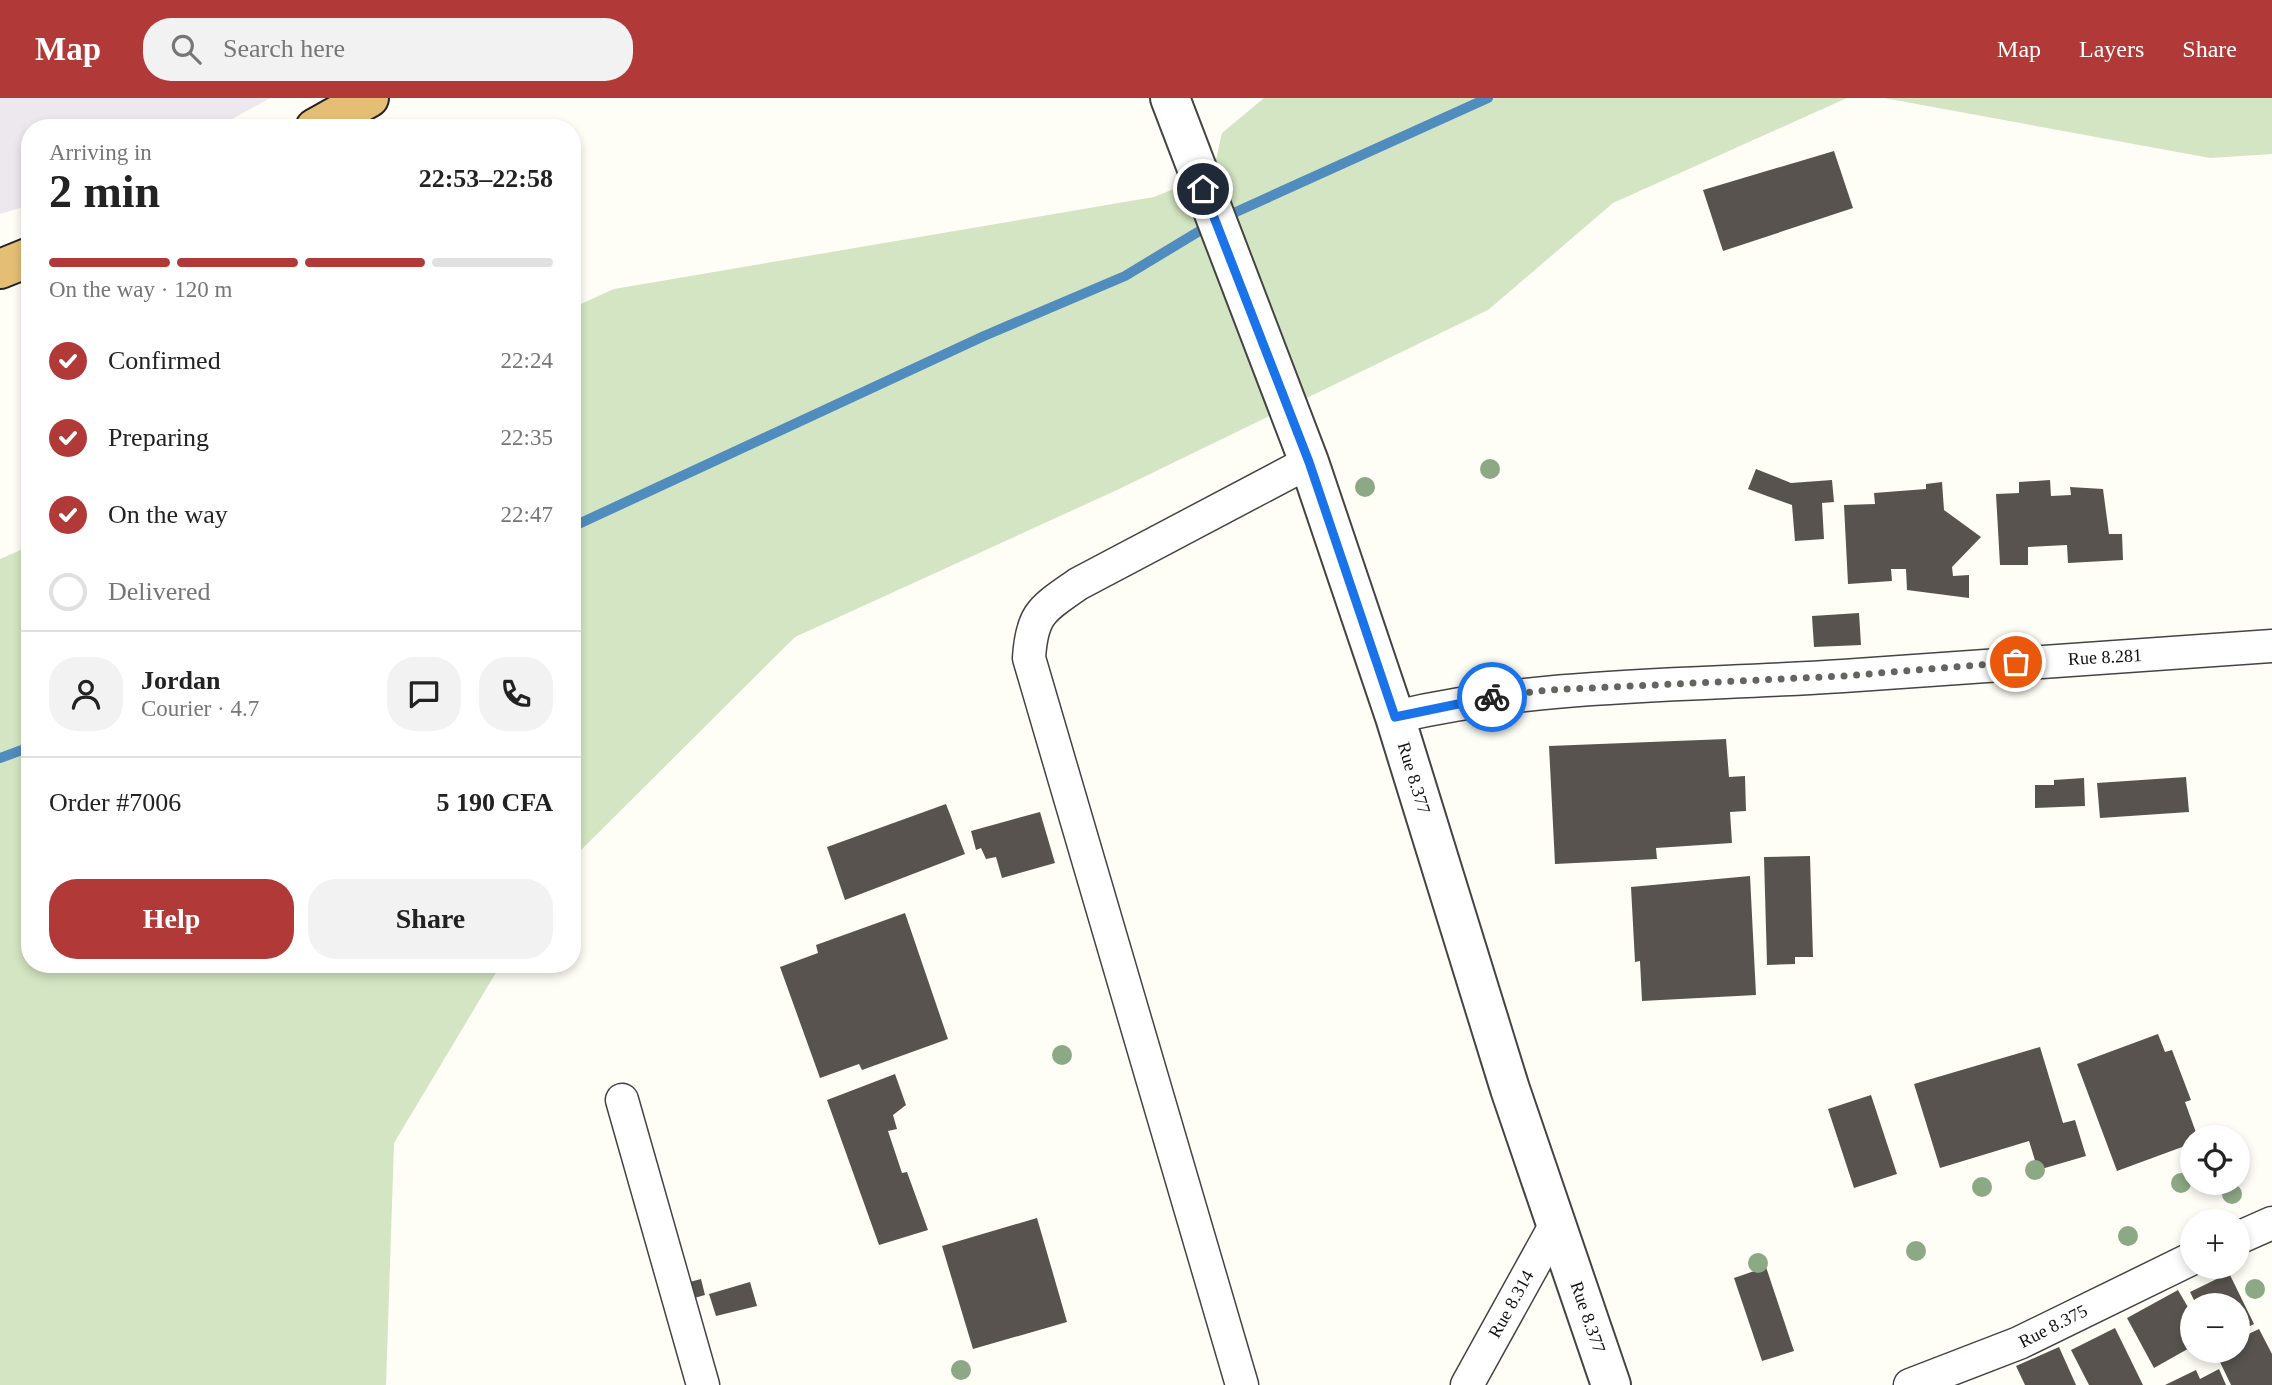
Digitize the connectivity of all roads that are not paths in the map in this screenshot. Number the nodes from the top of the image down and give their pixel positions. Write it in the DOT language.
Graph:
graph roads {
  1 [pos="369,98"];
  2 [pos="1170,98"];
  3 [pos="331,119"];
  4 [pos="21,261"];
  5 [pos="0,269"];
  6 [pos="1309,462"];
  7 [pos="2272,646"];
  8 [pos="1395,717"];
  9 [pos="622,1100"];
  10 [pos="2272,1223"];
  11 [pos="1556,1224"];
  12 [pos="2250,1233"];
  13 [pos="2180,1264"];
  14 [pos="703,1385"];
  15 [pos="1242,1385"];
  16 [pos="1467,1385"];
  17 [pos="1611,1385"];
  18 [pos="1910,1385"];
  1 -- 3 [label="highway"];
  2 -- 6 [label="street, Rue 8.377"];
  4 -- 5 [label="highway"];
  6 -- 8 [label="street, Rue 8.377"];
  6 -- 15 [label="street"];
  7 -- 8 [label="street, Rue 8.281"];
  8 -- 11 [label="street, Rue 8.377"];
  9 -- 14 [label="street"];
  10 -- 12 [label="street"];
  11 -- 16 [label="street, Rue 8.314"];
  11 -- 17 [label="street, Rue 8.377"];
  13 -- 18 [label="street, Rue 8.375"];
}
